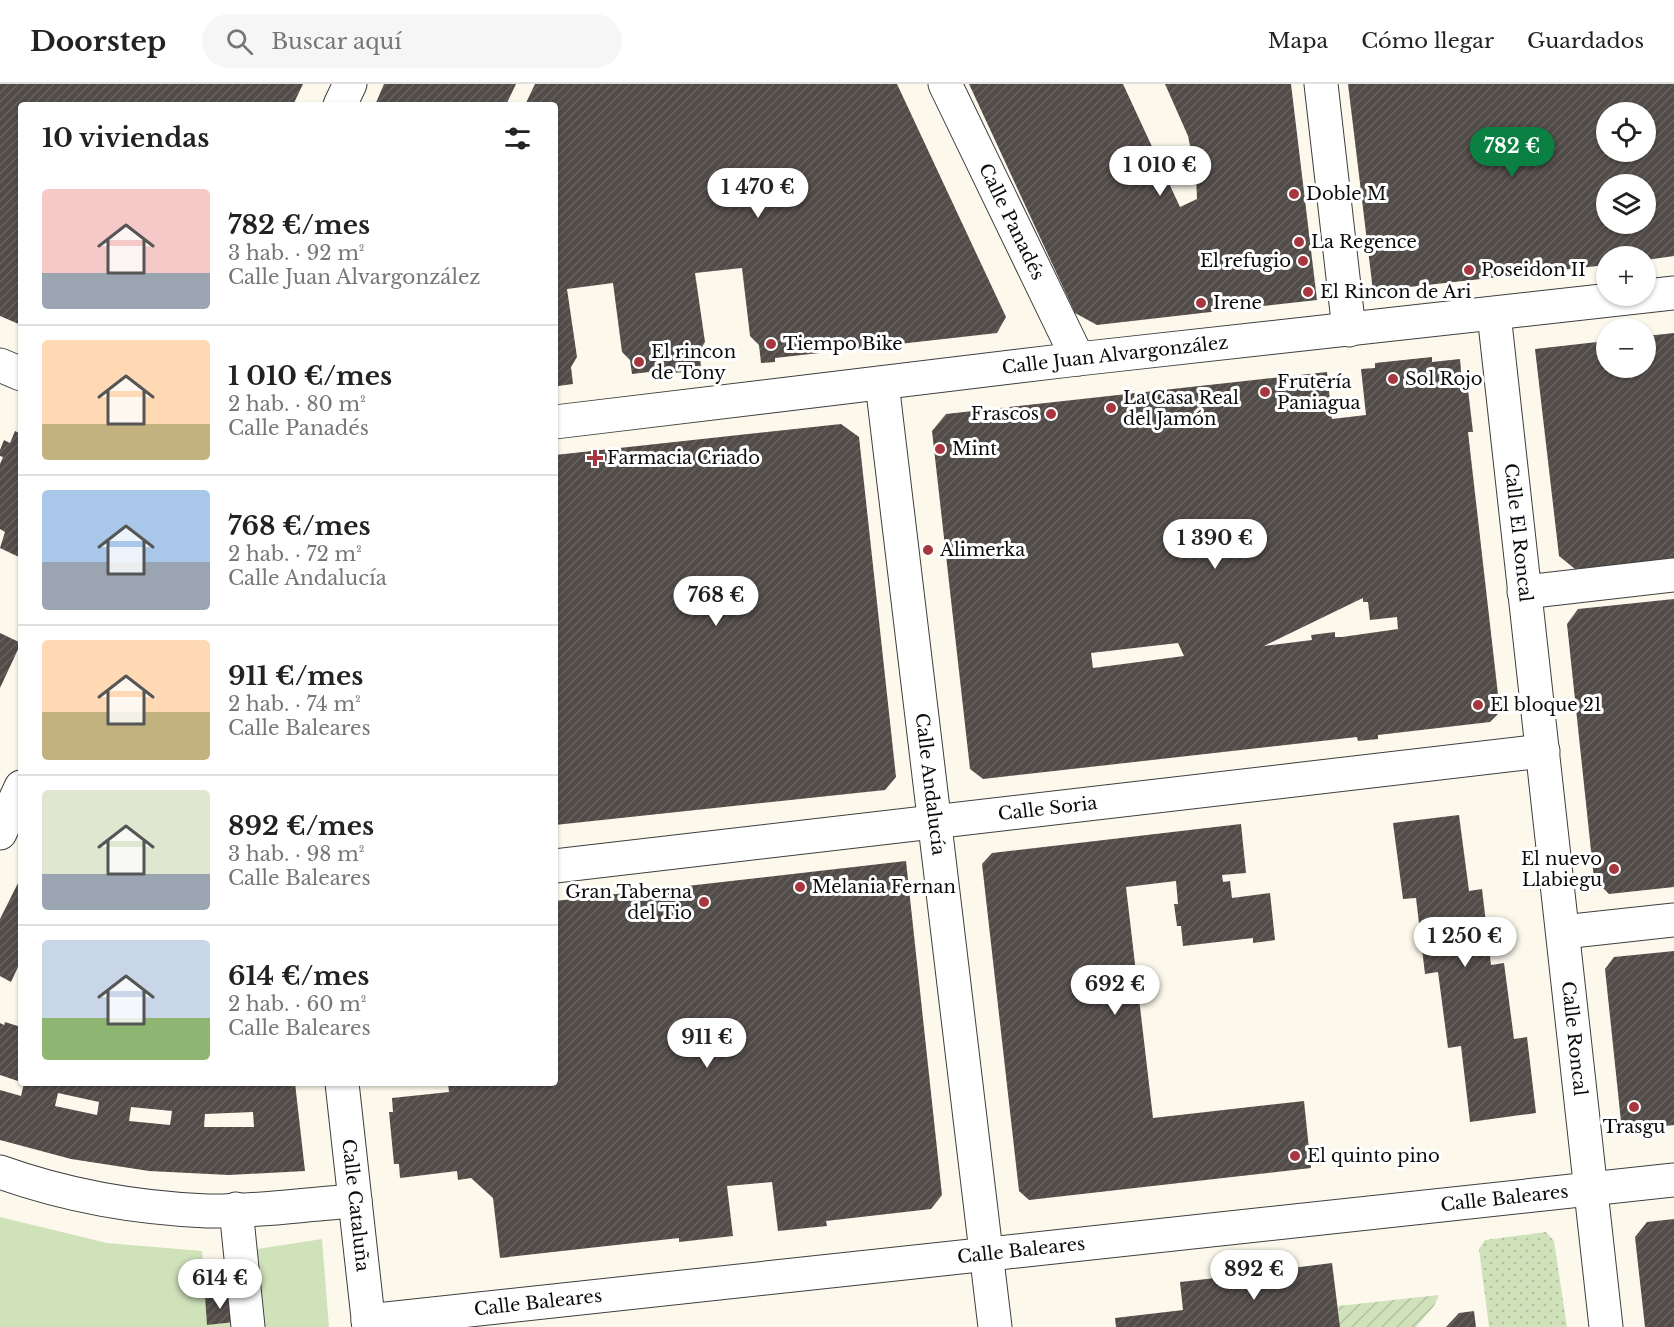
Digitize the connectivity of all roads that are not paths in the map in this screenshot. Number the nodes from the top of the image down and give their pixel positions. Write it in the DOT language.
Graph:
graph roads {
  1 [pos="350,84"];
  2 [pos="945,84"];
  3 [pos="1321,84"];
  4 [pos="341,102"];
  5 [pos="1674,293"];
  6 [pos="1494,314"];
  7 [pos="1349,330"];
  8 [pos="1078,359"];
  9 [pos="0,365"];
  10 [pos="18,373"];
  11 [pos="882,383"];
  12 [pos="558,422"];
  13 [pos="1674,575"];
  14 [pos="1524,592"];
  15 [pos="1543,751"];
  16 [pos="18,794"];
  17 [pos="934,822"];
  18 [pos="0,833"];
  19 [pos="558,867"];
  20 [pos="1674,920"];
  21 [pos="1563,933"];
  22 [pos="342,1086"];
  23 [pos="0,1172"];
  24 [pos="1674,1180"];
  25 [pos="1591,1189"];
  26 [pos="354,1201"];
  27 [pos="236,1209"];
  28 [pos="986,1254"];
  29 [pos="368,1324"];
  30 [pos="248,1327"];
  31 [pos="995,1327"];
  32 [pos="1606,1327"];
  1 -- 4 [label="street"];
  2 -- 8 [label="street, Calle Panadés"];
  3 -- 7 [label="street"];
  5 -- 6 [label="street, Calle Juan Alvargonzález"];
  6 -- 7 [label="street, Calle Juan Alvargonzález"];
  6 -- 14 [label="street, Calle El Roncal"];
  7 -- 8 [label="street, Calle Juan Alvargonzález"];
  8 -- 11 [label="street, Calle Juan Alvargonzález"];
  9 -- 10 [label="street"];
  11 -- 12 [label="street, Calle Juan Alvargonzález"];
  11 -- 17 [label="street, Calle Andalucía"];
  13 -- 14 [label="street"];
  14 -- 15 [label="street, Calle El Roncal"];
  15 -- 17 [label="street, Calle Soria"];
  15 -- 21 [label="street, Calle Roncal"];
  16 -- 18 [label="street"];
  17 -- 19 [label="street, Calle Soria"];
  17 -- 28 [label="street, Calle Andalucía"];
  20 -- 21 [label="street"];
  21 -- 25 [label="street, Calle Roncal"];
  22 -- 26 [label="street, Calle Cataluña"];
  23 -- 27 [label="street"];
  24 -- 25 [label="street, Calle Baleares"];
  25 -- 28 [label="street, Calle Baleares"];
  25 -- 32 [label="street, Calle Roncal"];
  26 -- 27 [label="street"];
  26 -- 29 [label="street, Calle Cataluña"];
  27 -- 30 [label="street"];
  28 -- 29 [label="street, Calle Baleares"];
  28 -- 31 [label="street, Calle Andalucía"];
}
